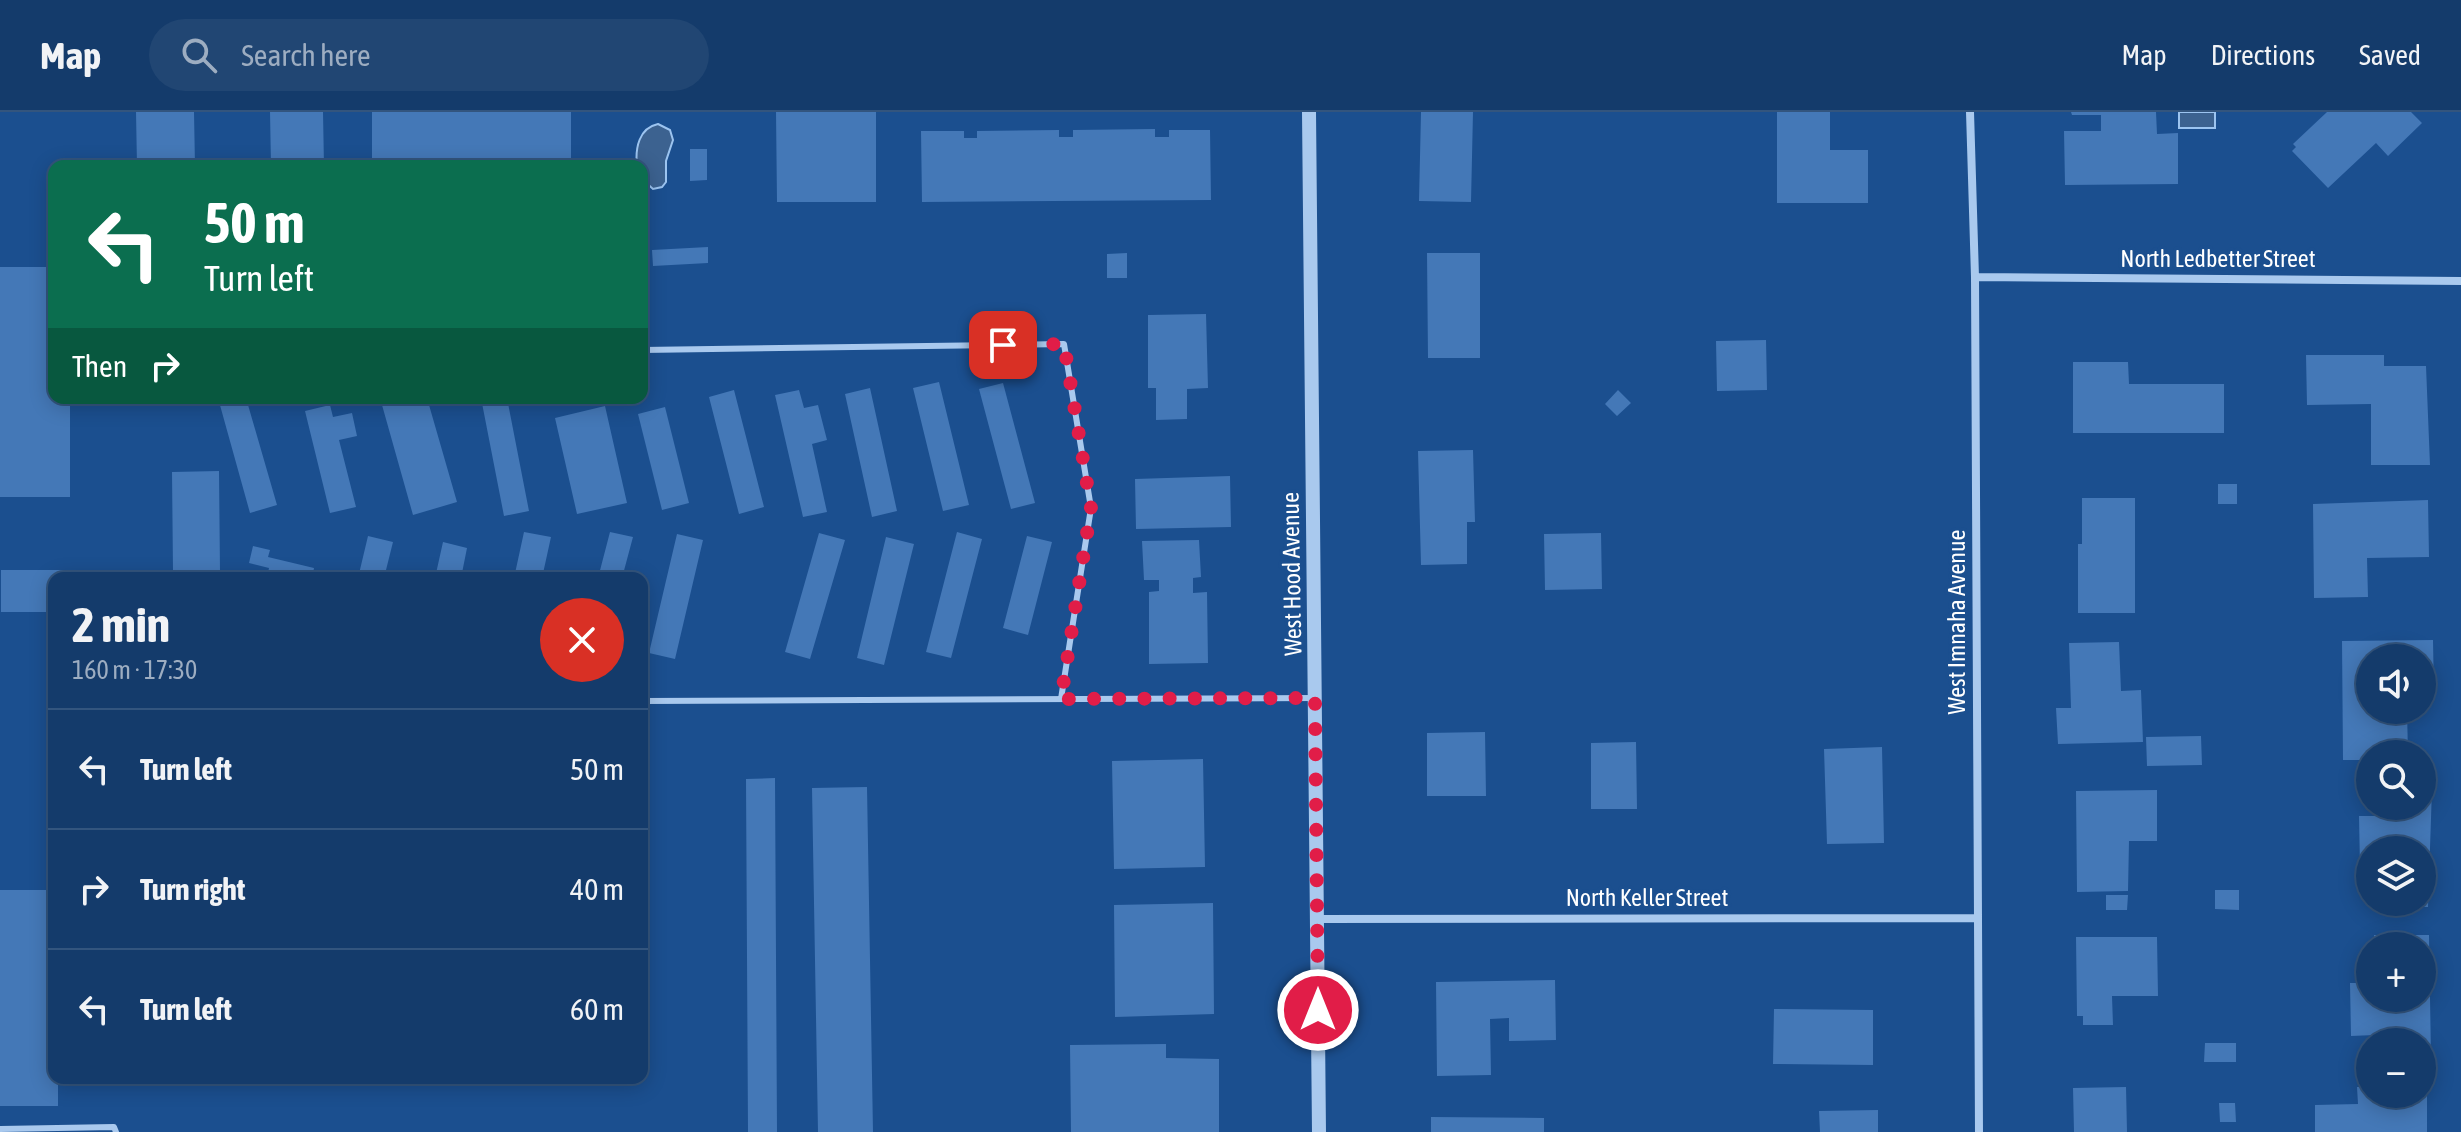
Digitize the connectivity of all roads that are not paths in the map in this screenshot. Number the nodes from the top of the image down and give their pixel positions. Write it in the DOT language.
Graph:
graph roads {
  1 [pos="1309,112"];
  2 [pos="1970,112"];
  3 [pos="1975,277"];
  4 [pos="2461,281"];
  5 [pos="648,350"];
  6 [pos="1315,698"];
  7 [pos="1061,699"];
  8 [pos="648,701"];
  9 [pos="1978,918"];
  10 [pos="1317,919"];
  11 [pos="0,1129"];
  12 [pos="116,1132"];
  13 [pos="1319,1132"];
  14 [pos="1979,1132"];
  1 -- 6 [label="street, West Hood Avenue"];
  2 -- 3 [label="street, West Imnaha Avenue"];
  3 -- 4 [label="street, North Ledbetter Street"];
  3 -- 9 [label="street, West Imnaha Avenue"];
  5 -- 7 [label="lane"];
  6 -- 7 [label="lane"];
  6 -- 10 [label="street, West Hood Avenue"];
  7 -- 8 [label="lane"];
  9 -- 10 [label="street, North Keller Street"];
  9 -- 14 [label="street, West Imnaha Avenue"];
  10 -- 13 [label="street, West Hood Avenue"];
  11 -- 12 [label="lane"];
}
